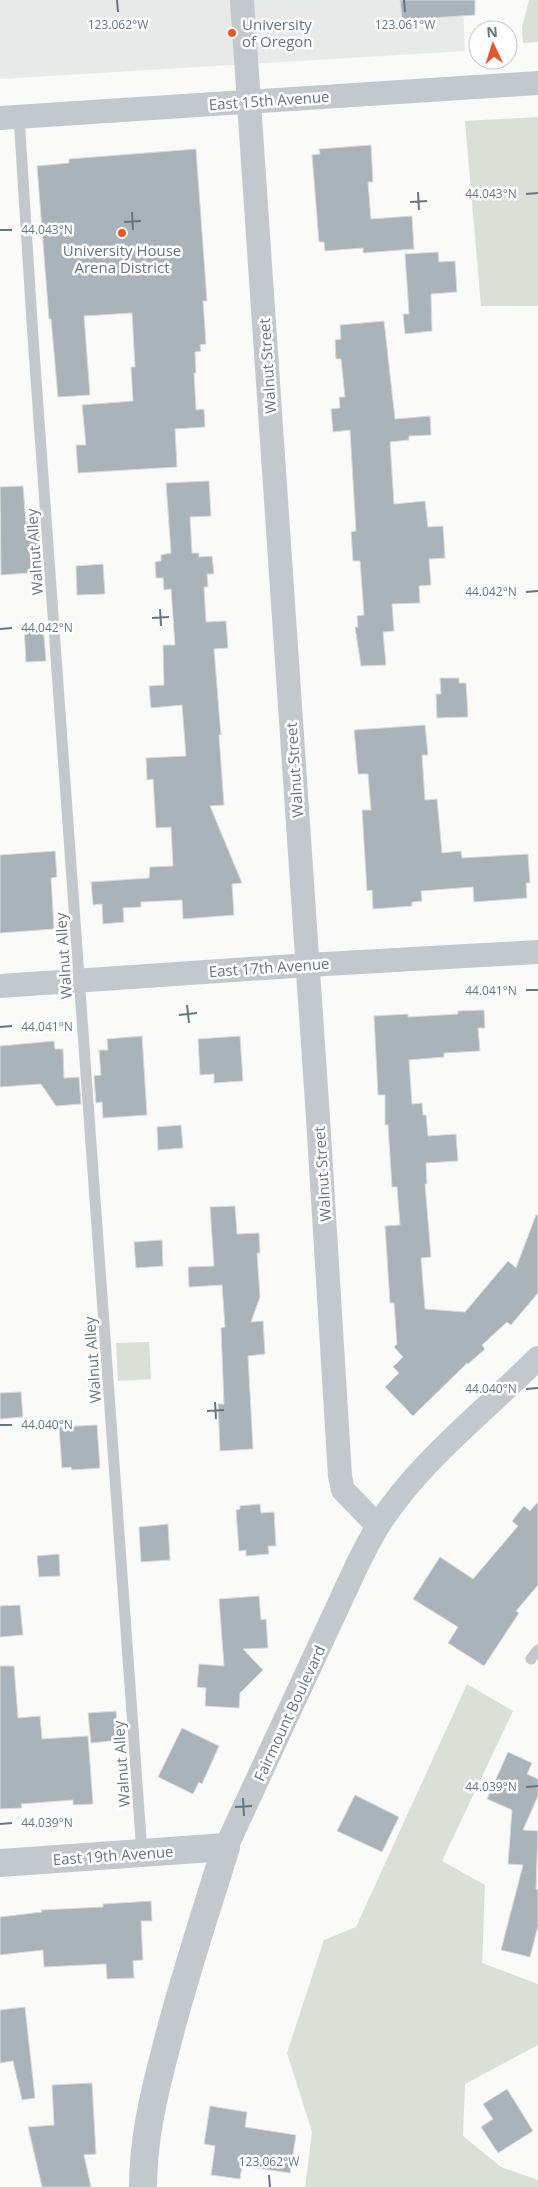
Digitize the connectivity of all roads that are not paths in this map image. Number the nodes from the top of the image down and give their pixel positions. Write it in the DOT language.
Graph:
graph roads {
  1 [pos="242,0"];
  2 [pos="538,83"];
  3 [pos="249,102"];
  4 [pos="10,117"];
  5 [pos="538,952"];
  6 [pos="308,965"];
  7 [pos="80,980"];
  8 [pos="0,986"];
  9 [pos="538,1358"];
  10 [pos="378,1526"];
  11 [pos="226,1848"];
  12 [pos="142,1853"];
  13 [pos="0,1863"];
  14 [pos="143,2187"];
  1 -- 3 [label="street, Walnut Street"];
  2 -- 3 [label="street, East 15th Avenue"];
  3 -- 4 [label="street, East 15th Avenue"];
  3 -- 6 [label="street, Walnut Street"];
  4 -- 7 [label="lane, Walnut Alley"];
  5 -- 6 [label="street, East 17th Avenue"];
  6 -- 7 [label="street, East 17th Avenue"];
  6 -- 10 [label="street, Walnut Street"];
  7 -- 8 [label="street, East 17th Avenue"];
  7 -- 12 [label="lane, Walnut Alley"];
  9 -- 10 [label="street, Fairmount Boulevard"];
  10 -- 11 [label="street, Fairmount Boulevard"];
  11 -- 12 [label="street, East 19th Avenue"];
  11 -- 14 [label="street, Fairmount Boulevard"];
  12 -- 13 [label="street, East 19th Avenue"];
}
